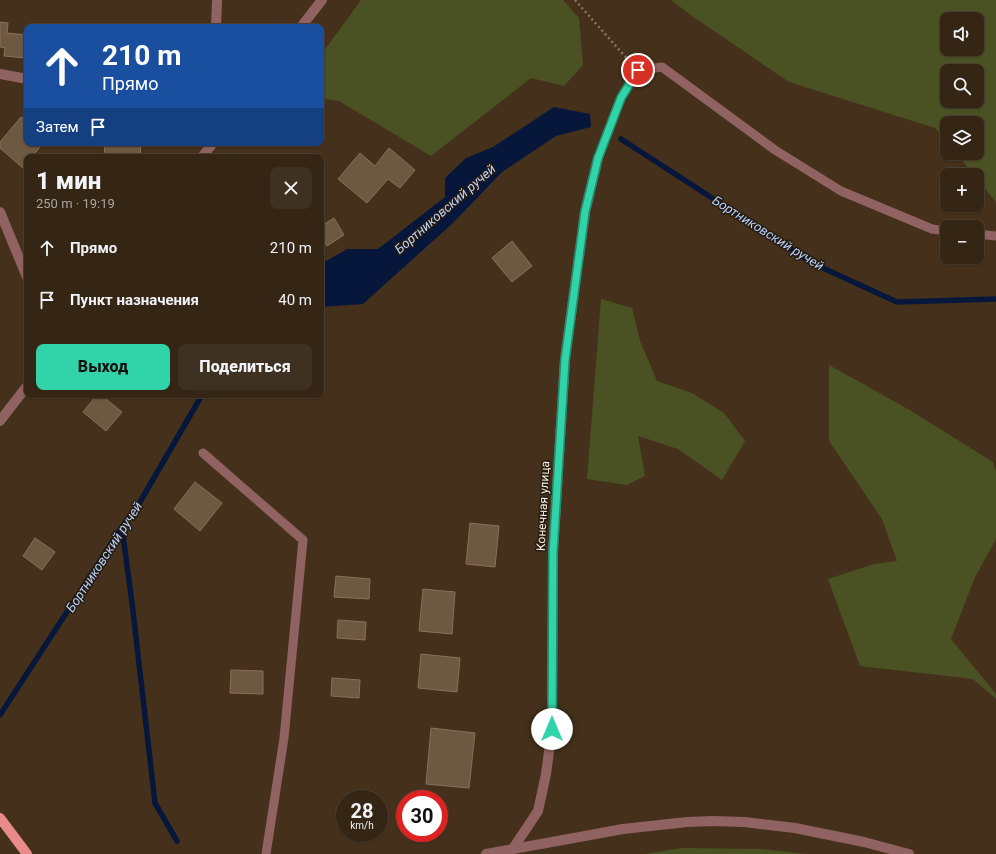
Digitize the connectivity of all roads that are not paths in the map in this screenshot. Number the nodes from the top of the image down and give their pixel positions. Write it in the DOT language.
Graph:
graph roads {
  1 [pos="217,0"];
  2 [pos="322,0"];
  3 [pos="216,24"];
  4 [pos="303,24"];
  5 [pos="0,74"];
  6 [pos="24,78"];
  7 [pos="211,146"];
  8 [pos="204,154"];
  9 [pos="598,158"];
  10 [pos="0,212"];
  11 [pos="940,230"];
  12 [pos="984,235"];
  13 [pos="996,236"];
  14 [pos="24,270"];
  15 [pos="24,390"];
  16 [pos="0,421"];
  17 [pos="203,453"];
  18 [pos="0,818"];
  19 [pos="512,850"];
  20 [pos="27,854"];
  21 [pos="266,854"];
  22 [pos="486,854"];
  23 [pos="909,854"];
  1 -- 3 [label="street"];
  2 -- 4 [label="street"];
  5 -- 6 [label="street"];
  7 -- 8 [label="street"];
  9 -- 11 [label="lane"];
  9 -- 19 [label="street, Конечная улица"];
  10 -- 14 [label="street"];
  12 -- 13 [label="lane"];
  15 -- 16 [label="street"];
  17 -- 21 [label="lane"];
  18 -- 20 [label="main road"];
  19 -- 22 [label="street"];
  19 -- 23 [label="street"];
}
